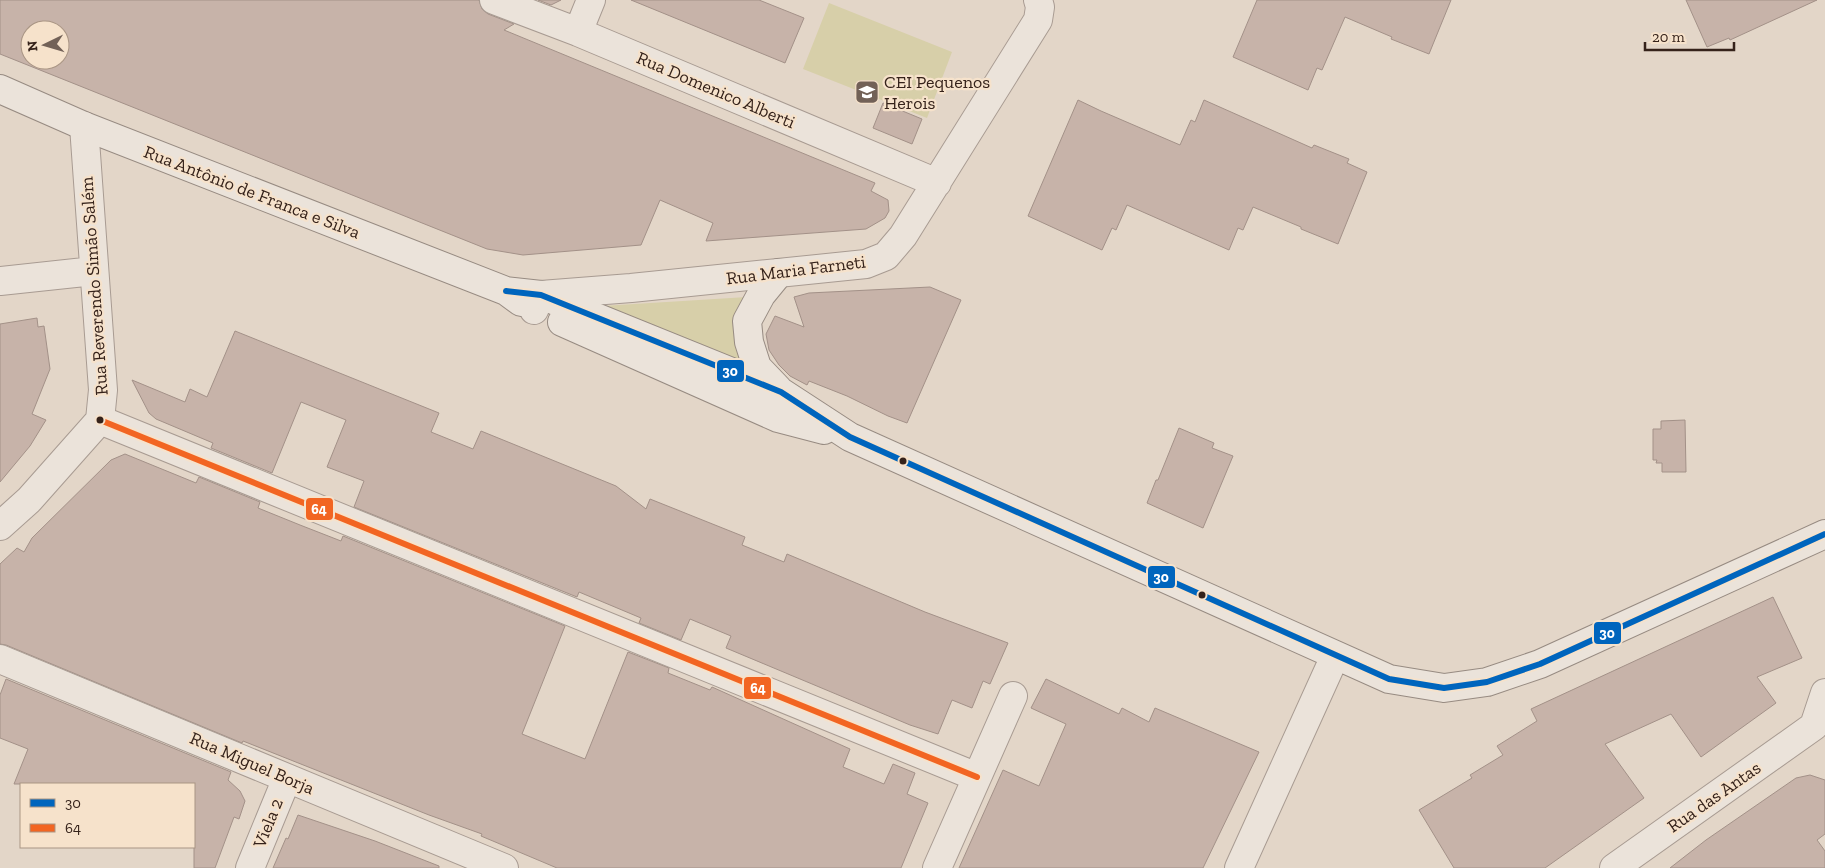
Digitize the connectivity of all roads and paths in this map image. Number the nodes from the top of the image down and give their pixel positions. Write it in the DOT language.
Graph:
graph roads {
  1 [pos="494,0"];
  2 [pos="591,0"];
  3 [pos="1038,0"];
  4 [pos="578,32"];
  5 [pos="0,89"];
  6 [pos="84,126"];
  7 [pos="937,182"];
  8 [pos="94,271"];
  9 [pos="779,273"];
  10 [pos="0,281"];
  11 [pos="537,302"];
  12 [pos="781,392"];
  13 [pos="100,420"];
  14 [pos="850,437"];
  15 [pos="0,526"];
  16 [pos="1825,534"];
  17 [pos="1335,656"];
  18 [pos="0,659"];
  19 [pos="1825,693"];
  20 [pos="1013,696"];
  21 [pos="1819,730"];
  22 [pos="978,776"];
  23 [pos="287,778"];
  24 [pos="250,868"];
  25 [pos="504,868"];
  26 [pos="937,868"];
  27 [pos="1239,868"];
  28 [pos="1614,868"];
  1 -- 4 [label="street, Rua Domenico Alberti"];
  2 -- 4 [label="street"];
  3 -- 7 [label="street, Rua Maria Farneti"];
  4 -- 7 [label="street, Rua Domenico Alberti"];
  5 -- 6 [label="street, Rua Antônio de Franca e Silva"];
  6 -- 8 [label="street, Rua Reverendo Simão Salém"];
  6 -- 11 [label="street, Rua Antônio de Franca e Silva"];
  7 -- 9 [label="street, Rua Maria Farneti"];
  8 -- 10 [label="street"];
  8 -- 13 [label="street, Rua Reverendo Simão Salém"];
  9 -- 11 [label="street, Rua Maria Farneti"];
  9 -- 12 [label="street"];
  11 -- 12 [label="street, Rua Antônio de Franca e Silva"];
  11 -- 14 [label="street, Rua Antônio de Franca e Silva"];
  12 -- 14 [label="street, Rua Antônio de Franca e Silva"];
  13 -- 15 [label="street, Rua Reverendo Simão Salém"];
  13 -- 22 [label="street"];
  14 -- 17 [label="street, Rua Antônio de Franca e Silva"];
  16 -- 17 [label="street, Rua Antônio de Franca e Silva"];
  17 -- 27 [label="street"];
  18 -- 23 [label="street, Rua Miguel Borja"];
  19 -- 21 [label="street"];
  20 -- 22 [label="street"];
  21 -- 28 [label="street, Rua das Antas"];
  22 -- 26 [label="street"];
  23 -- 24 [label="street, Viela 2"];
  23 -- 25 [label="street, Rua Miguel Borja"];
}
